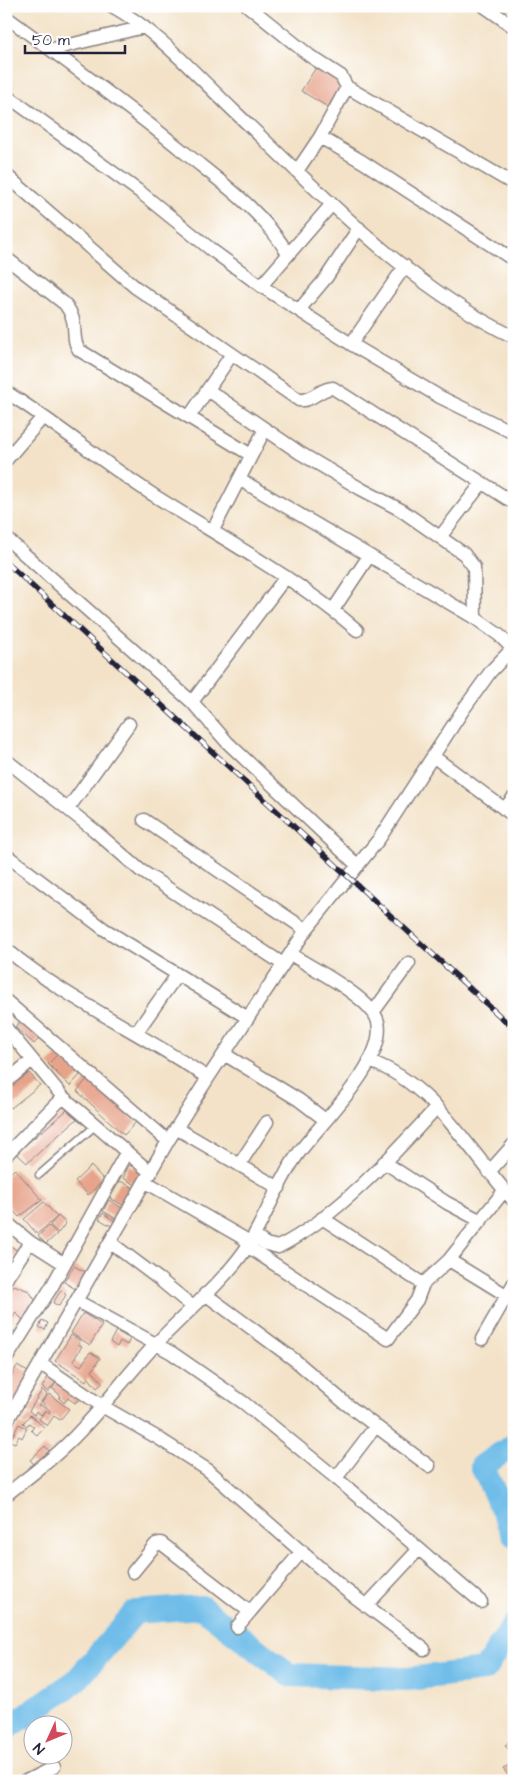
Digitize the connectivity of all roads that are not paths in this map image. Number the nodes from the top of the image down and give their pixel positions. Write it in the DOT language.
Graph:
graph roads {
  1 [pos="112,6"];
  2 [pos="248,6"];
  3 [pos="484,6"];
  4 [pos="6,17"];
  5 [pos="144,27"];
  6 [pos="514,27"];
  7 [pos="53,49"];
  8 [pos="348,87"];
  9 [pos="6,95"];
  10 [pos="320,137"];
  11 [pos="297,170"];
  12 [pos="6,175"];
  13 [pos="514,184"];
  14 [pos="332,204"];
  15 [pos="359,228"];
  16 [pos="288,254"];
  17 [pos="6,258"];
  18 [pos="514,260"];
  19 [pos="405,266"];
  20 [pos="261,286"];
  21 [pos="299,310"];
  22 [pos="514,337"];
  23 [pos="351,344"];
  24 [pos="232,354"];
  25 [pos="208,390"];
  26 [pos="6,392"];
  27 [pos="43,417"];
  28 [pos="189,417"];
  29 [pos="265,429"];
  30 [pos="514,433"];
  31 [pos="251,455"];
  32 [pos="6,460"];
  33 [pos="239,479"];
  34 [pos="482,483"];
  35 [pos="514,503"];
  36 [pos="213,530"];
  37 [pos="440,537"];
  38 [pos="6,538"];
  39 [pos="369,556"];
  40 [pos="285,578"];
  41 [pos="333,610"];
  42 [pos="475,618"];
  43 [pos="357,630"];
  44 [pos="513,649"];
  45 [pos="192,702"];
  46 [pos="130,724"];
  47 [pos="434,757"];
  48 [pos="6,760"];
  49 [pos="514,797"];
  50 [pos="68,809"];
  51 [pos="509,813"];
  52 [pos="144,820"];
  53 [pos="6,855"];
  54 [pos="358,866"];
  55 [pos="306,930"];
  56 [pos="6,948"];
  57 [pos="287,959"];
  58 [pos="409,962"];
  59 [pos="177,976"];
  60 [pos="6,1001"];
  61 [pos="374,1011"];
  62 [pos="248,1018"];
  63 [pos="6,1028"];
  64 [pos="136,1033"];
  65 [pos="224,1054"];
  66 [pos="32,1060"];
  67 [pos="369,1061"];
  68 [pos="208,1078"];
  69 [pos="6,1082"];
  70 [pos="63,1097"];
  71 [pos="437,1108"];
  72 [pos="324,1119"];
  73 [pos="267,1122"];
  74 [pos="96,1126"];
  75 [pos="176,1128"];
  76 [pos="168,1141"];
  77 [pos="512,1148"];
  78 [pos="126,1153"];
  79 [pos="6,1155"];
  80 [pos="384,1162"];
  81 [pos="240,1165"];
  82 [pos="489,1172"];
  83 [pos="39,1175"];
  84 [pos="148,1177"];
  85 [pos="279,1188"];
  86 [pos="504,1191"];
  87 [pos="514,1201"];
  88 [pos="322,1218"];
  89 [pos="481,1221"];
  90 [pos="6,1222"];
  91 [pos="250,1241"];
  92 [pos="30,1242"];
  93 [pos="111,1243"];
  94 [pos="449,1260"];
  95 [pos="63,1263"];
  96 [pos="6,1279"];
  97 [pos="514,1283"];
  98 [pos="423,1284"];
  99 [pos="205,1294"];
  100 [pos="506,1295"];
  101 [pos="77,1301"];
  102 [pos="193,1307"];
  103 [pos="482,1339"];
  104 [pos="156,1343"];
  105 [pos="6,1359"];
  106 [pos="40,1364"];
  107 [pos="102,1406"];
  108 [pos="6,1424"];
  109 [pos="376,1427"];
  110 [pos="429,1466"];
  111 [pos="336,1478"];
  112 [pos="6,1495"];
  113 [pos="419,1549"];
  114 [pos="302,1551"];
  115 [pos="133,1572"];
  116 [pos="481,1602"];
  117 [pos="366,1606"];
  118 [pos="250,1612"];
  119 [pos="237,1627"];
  120 [pos="424,1649"];
  121 [pos="54,1767"];
  122 [pos="26,1781"];
  1 -- 5 [label="street"];
  2 -- 8 [label="street"];
  3 -- 6 [label="street"];
  4 -- 7 [label="street"];
  5 -- 7 [label="street"];
  5 -- 11 [label="street"];
  7 -- 16 [label="street"];
  8 -- 10 [label="street"];
  8 -- 13 [label="street"];
  9 -- 20 [label="street"];
  10 -- 11 [label="street"];
  10 -- 18 [label="street"];
  11 -- 14 [label="street"];
  12 -- 24 [label="street"];
  14 -- 15 [label="street"];
  14 -- 16 [label="street"];
  15 -- 19 [label="street"];
  15 -- 21 [label="street"];
  16 -- 20 [label="street"];
  17 -- 28 [label="street"];
  19 -- 22 [label="street"];
  19 -- 23 [label="street"];
  20 -- 21 [label="street"];
  21 -- 23 [label="street"];
  23 -- 30 [label="street"];
  24 -- 25 [label="street"];
  24 -- 34 [label="street"];
  25 -- 28 [label="street"];
  25 -- 29 [label="street"];
  26 -- 27 [label="street"];
  27 -- 32 [label="street"];
  27 -- 36 [label="street"];
  28 -- 31 [label="street"];
  29 -- 31 [label="street"];
  29 -- 37 [label="street"];
  31 -- 33 [label="street"];
  33 -- 36 [label="street"];
  33 -- 39 [label="street"];
  34 -- 35 [label="street"];
  34 -- 37 [label="street"];
  36 -- 40 [label="street"];
  37 -- 42 [label="street"];
  38 -- 45 [label="street"];
  39 -- 41 [label="street"];
  39 -- 42 [label="street"];
  40 -- 41 [label="street"];
  40 -- 45 [label="street"];
  41 -- 43 [label="street"];
  42 -- 44 [label="street"];
  44 -- 47 [label="street"];
  45 -- 54 [label="street"];
  46 -- 50 [label="street"];
  47 -- 51 [label="street"];
  47 -- 54 [label="street"];
  48 -- 50 [label="street"];
  49 -- 51 [label="street"];
  50 -- 57 [label="street"];
  52 -- 55 [label="street"];
  53 -- 59 [label="street"];
  54 -- 55 [label="street"];
  55 -- 57 [label="street"];
  56 -- 64 [label="street"];
  57 -- 61 [label="street"];
  57 -- 62 [label="street"];
  58 -- 61 [label="street"];
  59 -- 62 [label="street"];
  59 -- 64 [label="street"];
  60 -- 76 [label="street"];
  61 -- 67 [label="street"];
  62 -- 65 [label="street"];
  63 -- 66 [label="street"];
  64 -- 68 [label="street"];
  65 -- 68 [label="street"];
  65 -- 72 [label="street"];
  66 -- 69 [label="street"];
  66 -- 70 [label="street"];
  67 -- 71 [label="street"];
  67 -- 72 [label="street"];
  68 -- 75 [label="street"];
  70 -- 74 [label="street"];
  70 -- 79 [label="street"];
  71 -- 80 [label="street"];
  71 -- 82 [label="street"];
  72 -- 85 [label="street"];
  73 -- 81 [label="street"];
  74 -- 78 [label="street"];
  74 -- 83 [label="lane"];
  75 -- 76 [label="street"];
  75 -- 81 [label="street"];
  76 -- 84 [label="street"];
  77 -- 82 [label="street"];
  78 -- 84 [label="street"];
  78 -- 95 [label="street"];
  80 -- 88 [label="street"];
  80 -- 89 [label="street"];
  81 -- 85 [label="street"];
  82 -- 86 [label="street"];
  84 -- 91 [label="street"];
  84 -- 93 [label="street"];
  85 -- 91 [label="street"];
  86 -- 87 [label="street"];
  86 -- 89 [label="street"];
  88 -- 91 [label="street"];
  88 -- 98 [label="street"];
  89 -- 94 [label="street"];
  90 -- 92 [label="street"];
  91 -- 98 [label="street"];
  91 -- 99 [label="street"];
  92 -- 95 [label="street"];
  92 -- 96 [label="street"];
  93 -- 101 [label="street"];
  93 -- 102 [label="street"];
  94 -- 98 [label="street"];
  94 -- 100 [label="street"];
  95 -- 105 [label="street"];
  97 -- 100 [label="street"];
  99 -- 102 [label="street"];
  99 -- 109 [label="street"];
  100 -- 103 [label="street"];
  101 -- 104 [label="street"];
  101 -- 106 [label="street"];
  102 -- 104 [label="street"];
  104 -- 107 [label="street"];
  104 -- 111 [label="street"];
  106 -- 107 [label="street"];
  106 -- 108 [label="street"];
  107 -- 112 [label="street"];
  107 -- 114 [label="street"];
  109 -- 110 [label="street"];
  109 -- 111 [label="street"];
  111 -- 113 [label="street"];
  113 -- 116 [label="street"];
  113 -- 117 [label="street"];
  114 -- 117 [label="street"];
  114 -- 118 [label="street"];
  115 -- 118 [label="street"];
  117 -- 120 [label="street"];
  118 -- 119 [label="street"];
  121 -- 122 [label="street"];
}
